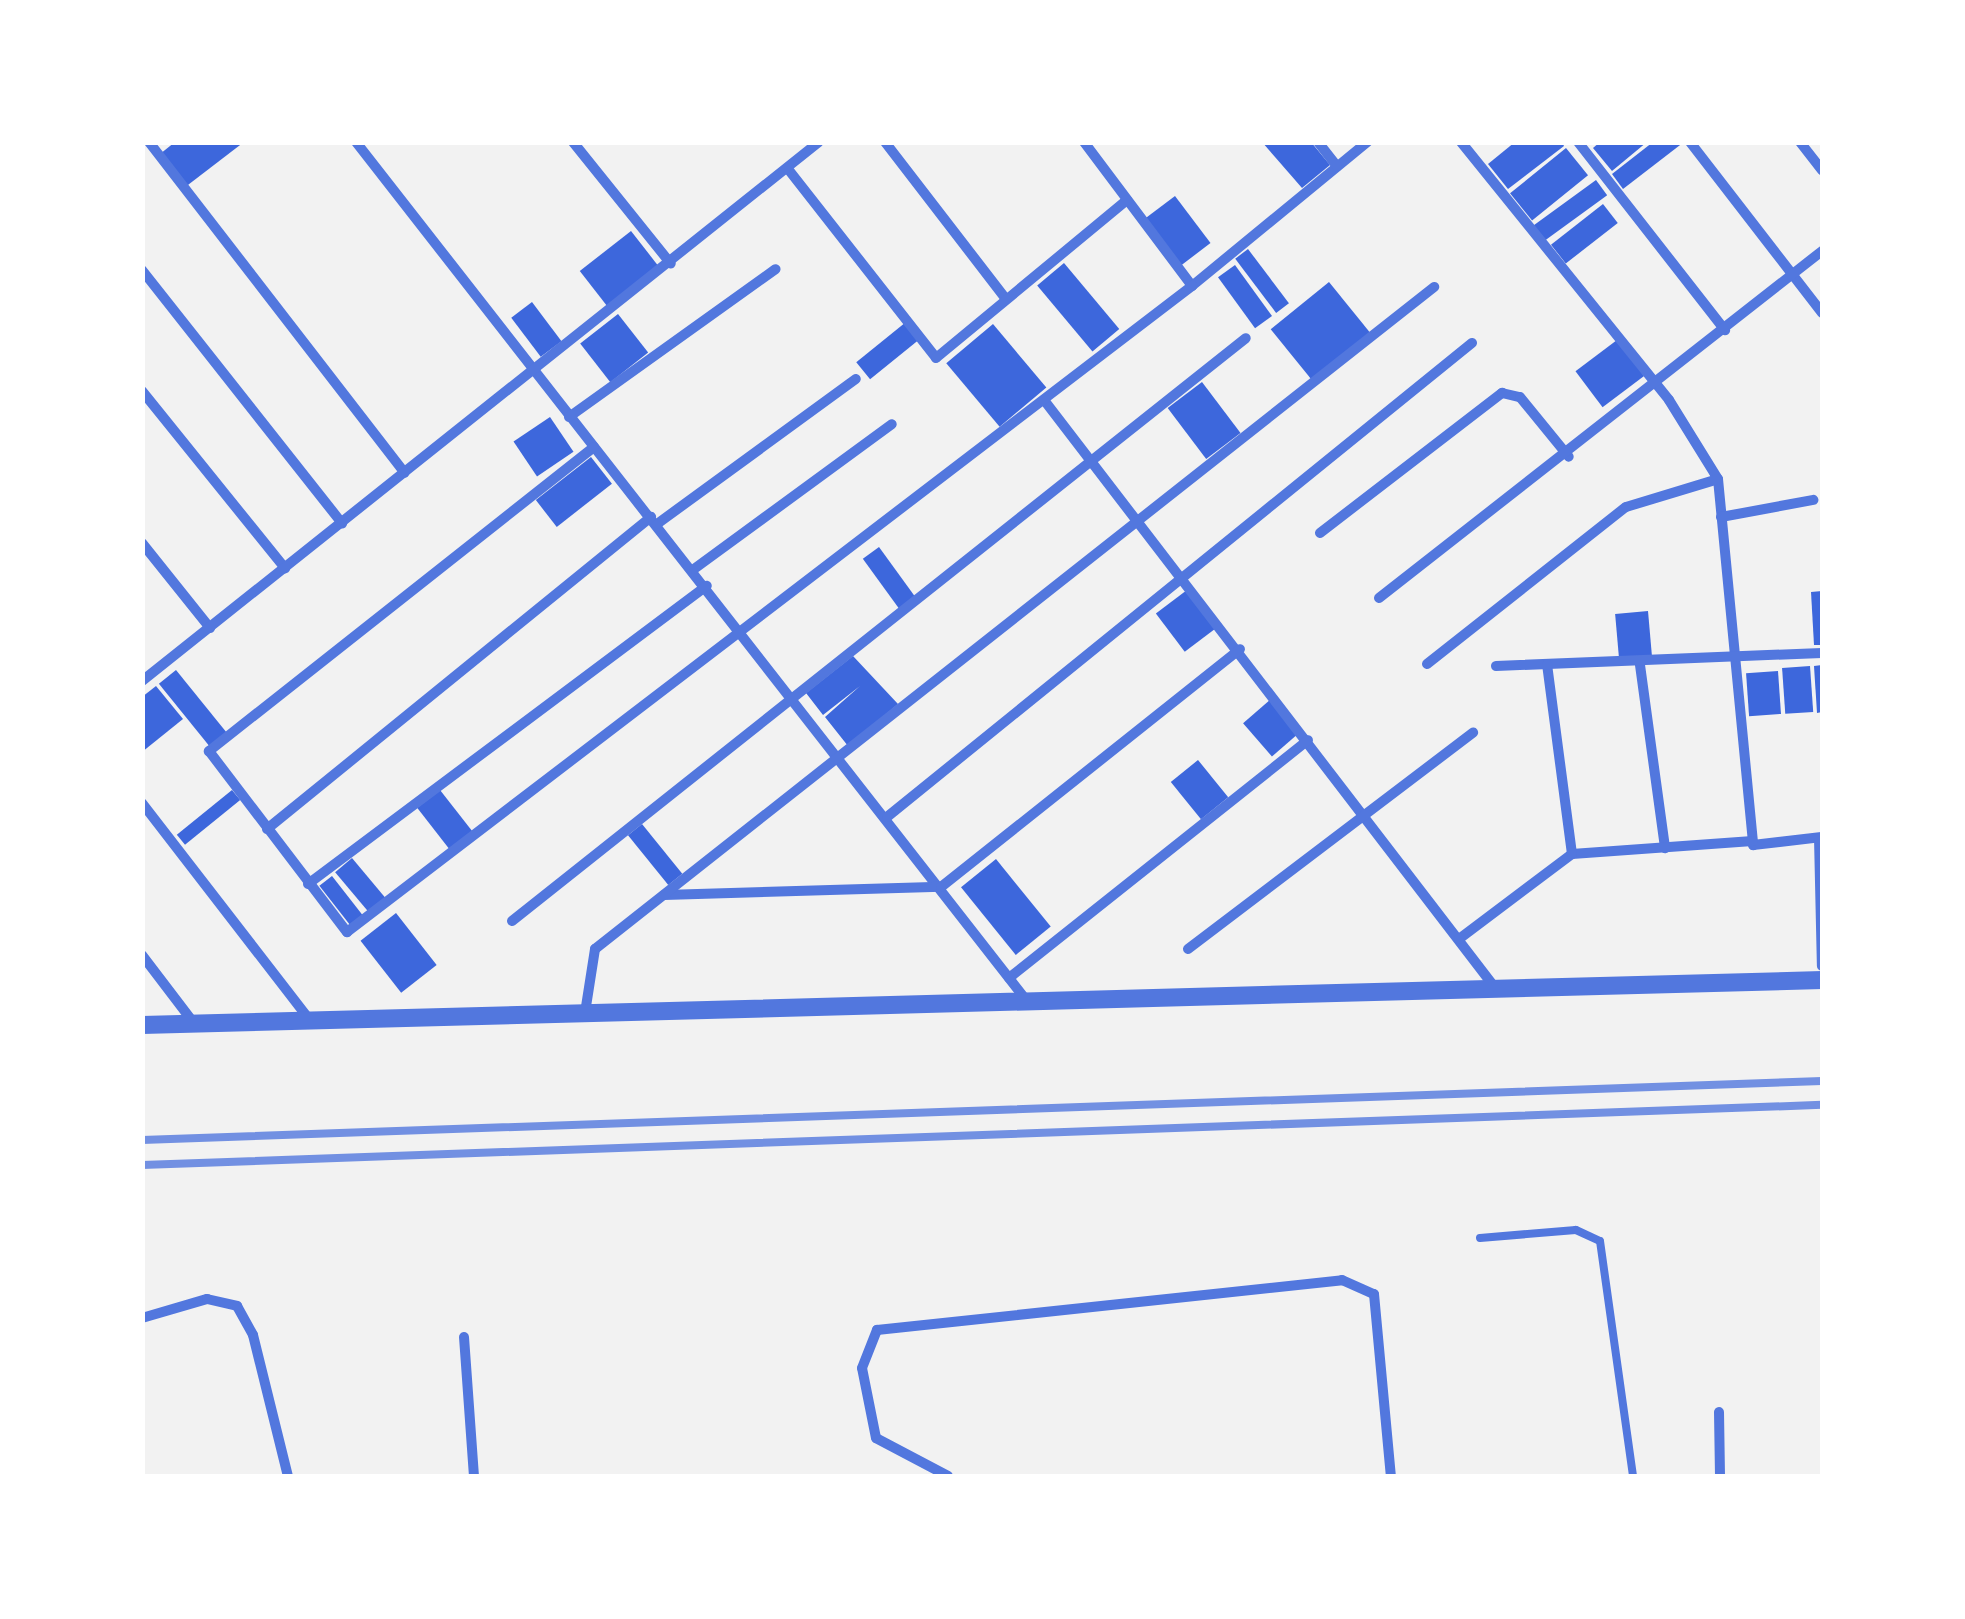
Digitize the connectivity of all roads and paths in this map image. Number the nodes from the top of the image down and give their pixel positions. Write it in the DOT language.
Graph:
graph roads {
  1 [pos="149,142"];
  2 [pos="356,142"];
  3 [pos="573,142"];
  4 [pos="885,142"];
  5 [pos="1084,142"];
  6 [pos="1318,142"];
  7 [pos="1367,142"];
  8 [pos="1460,142"];
  9 [pos="1578,142"];
  10 [pos="1690,142"];
  11 [pos="1800,142"];
  12 [pos="813,144"];
  13 [pos="1337,166"];
  14 [pos="788,169"];
  15 [pos="1822,170"];
  16 [pos="1127,200"];
  17 [pos="1822,251"];
  18 [pos="670,264"];
  19 [pos="776,269"];
  20 [pos="142,270"];
  21 [pos="1792,274"];
  22 [pos="1192,286"];
  23 [pos="1434,287"];
  24 [pos="1006,299"];
  25 [pos="1822,313"];
  26 [pos="1725,330"];
  27 [pos="1246,338"];
  28 [pos="1472,343"];
  29 [pos="533,372"];
  30 [pos="856,379"];
  31 [pos="1657,386"];
  32 [pos="142,391"];
  33 [pos="1044,400"];
  34 [pos="569,417"];
  35 [pos="892,424"];
  36 [pos="594,447"];
  37 [pos="1568,456"];
  38 [pos="1093,462"];
  39 [pos="405,473"];
  40 [pos="1718,479"];
  41 [pos="1813,500"];
  42 [pos="1721,517"];
  43 [pos="654,520"];
  44 [pos="342,523"];
  45 [pos="1142,523"];
  46 [pos="1320,532"];
  47 [pos="142,544"];
  48 [pos="284,568"];
  49 [pos="694,569"];
  50 [pos="1185,580"];
  51 [pos="708,586"];
  52 [pos="1379,598"];
  53 [pos="210,628"];
  54 [pos="742,633"];
  55 [pos="1240,649"];
  56 [pos="1822,653"];
  57 [pos="1735,659"];
  58 [pos="1427,664"];
  59 [pos="1547,665"];
  60 [pos="1640,665"];
  61 [pos="1496,666"];
  62 [pos="142,680"];
  63 [pos="795,697"];
  64 [pos="1473,733"];
  65 [pos="1308,740"];
  66 [pos="839,756"];
  67 [pos="142,804"];
  68 [pos="1365,815"];
  69 [pos="887,818"];
  70 [pos="268,829"];
  71 [pos="1820,838"];
  72 [pos="1753,841"];
  73 [pos="1665,848"];
  74 [pos="1572,854"];
  75 [pos="308,884"];
  76 [pos="940,888"];
  77 [pos="662,895"];
  78 [pos="512,921"];
  79 [pos="1458,939"];
  80 [pos="1188,949"];
  81 [pos="142,955"];
  82 [pos="1822,966"];
  83 [pos="1009,978"];
  84 [pos="1822,980"];
  85 [pos="1496,989"];
  86 [pos="1028,1002"];
  87 [pos="585,1013"];
  88 [pos="310,1020"];
  89 [pos="194,1024"];
  90 [pos="142,1025"];
  91 [pos="1480,1238"];
  92 [pos="142,1318"];
  93 [pos="464,1336"];
  94 [pos="1719,1412"];
  95 [pos="288,1476"];
  96 [pos="474,1476"];
  97 [pos="948,1476"];
  98 [pos="1391,1476"];
  99 [pos="1633,1476"];
  100 [pos="1720,1476"];
  1 -- 39 [label="street"];
  2 -- 29 [label="street"];
  3 -- 18 [label="street"];
  4 -- 24 [label="street"];
  5 -- 16 [label="street"];
  6 -- 13 [label="street"];
  7 -- 13 [label="street"];
  8 -- 31 [label="street"];
  9 -- 26 [label="street"];
  10 -- 21 [label="street"];
  11 -- 15 [label="street"];
  12 -- 14 [label="street"];
  13 -- 22 [label="street"];
  14 -- 18 [label="street"];
  14 -- 24 [label="street"];
  16 -- 22 [label="street"];
  16 -- 24 [label="street"];
  17 -- 21 [label="street"];
  18 -- 29 [label="street"];
  19 -- 34 [label="street"];
  20 -- 44 [label="street"];
  21 -- 25 [label="street"];
  21 -- 26 [label="street"];
  22 -- 33 [label="street"];
  23 -- 45 [label="street"];
  26 -- 31 [label="street"];
  27 -- 38 [label="street"];
  28 -- 50 [label="street"];
  29 -- 34 [label="street"];
  29 -- 39 [label="street"];
  30 -- 43 [label="street"];
  31 -- 37 [label="street"];
  31 -- 40 [label="street"];
  32 -- 48 [label="street"];
  33 -- 38 [label="street"];
  33 -- 54 [label="street"];
  34 -- 36 [label="street"];
  35 -- 49 [label="street"];
  36 -- 43 [label="street"];
  36 -- 70 [label="street"];
  37 -- 46 [label="street"];
  37 -- 52 [label="street"];
  38 -- 45 [label="street"];
  38 -- 63 [label="street"];
  39 -- 44 [label="street"];
  40 -- 42 [label="street"];
  40 -- 58 [label="street"];
  41 -- 42 [label="street"];
  42 -- 57 [label="street"];
  43 -- 49 [label="street"];
  43 -- 70 [label="street"];
  44 -- 48 [label="street"];
  45 -- 50 [label="street"];
  45 -- 66 [label="street"];
  47 -- 53 [label="street"];
  48 -- 53 [label="street"];
  49 -- 51 [label="street"];
  50 -- 55 [label="street"];
  50 -- 69 [label="street"];
  51 -- 54 [label="street"];
  51 -- 75 [label="street"];
  53 -- 62 [label="street"];
  54 -- 63 [label="street"];
  54 -- 75 [label="street"];
  55 -- 65 [label="street"];
  55 -- 76 [label="street"];
  56 -- 57 [label="street"];
  57 -- 60 [label="street"];
  57 -- 72 [label="street"];
  59 -- 60 [label="street"];
  59 -- 61 [label="street"];
  59 -- 74 [label="street"];
  60 -- 73 [label="street"];
  63 -- 66 [label="street"];
  63 -- 78 [label="street"];
  64 -- 68 [label="street"];
  65 -- 68 [label="street"];
  65 -- 83 [label="street"];
  66 -- 69 [label="street"];
  66 -- 77 [label="street"];
  67 -- 88 [label="street"];
  68 -- 79 [label="street"];
  68 -- 80 [label="street"];
  69 -- 76 [label="street"];
  70 -- 75 [label="street"];
  71 -- 72 [label="street"];
  71 -- 82 [label="street"];
  72 -- 73 [label="street"];
  73 -- 74 [label="street"];
  74 -- 79 [label="street"];
  76 -- 77 [label="street"];
  76 -- 83 [label="street"];
  77 -- 87 [label="street"];
  79 -- 85 [label="street"];
  81 -- 89 [label="street"];
  83 -- 86 [label="street"];
  84 -- 85 [label="street"];
  85 -- 86 [label="street"];
  86 -- 87 [label="street"];
  87 -- 88 [label="street"];
  88 -- 89 [label="street"];
  89 -- 90 [label="street"];
  91 -- 99 [label="lane"];
  92 -- 95 [label="street"];
  93 -- 96 [label="street"];
  94 -- 100 [label="street"];
  97 -- 98 [label="street"];
}
